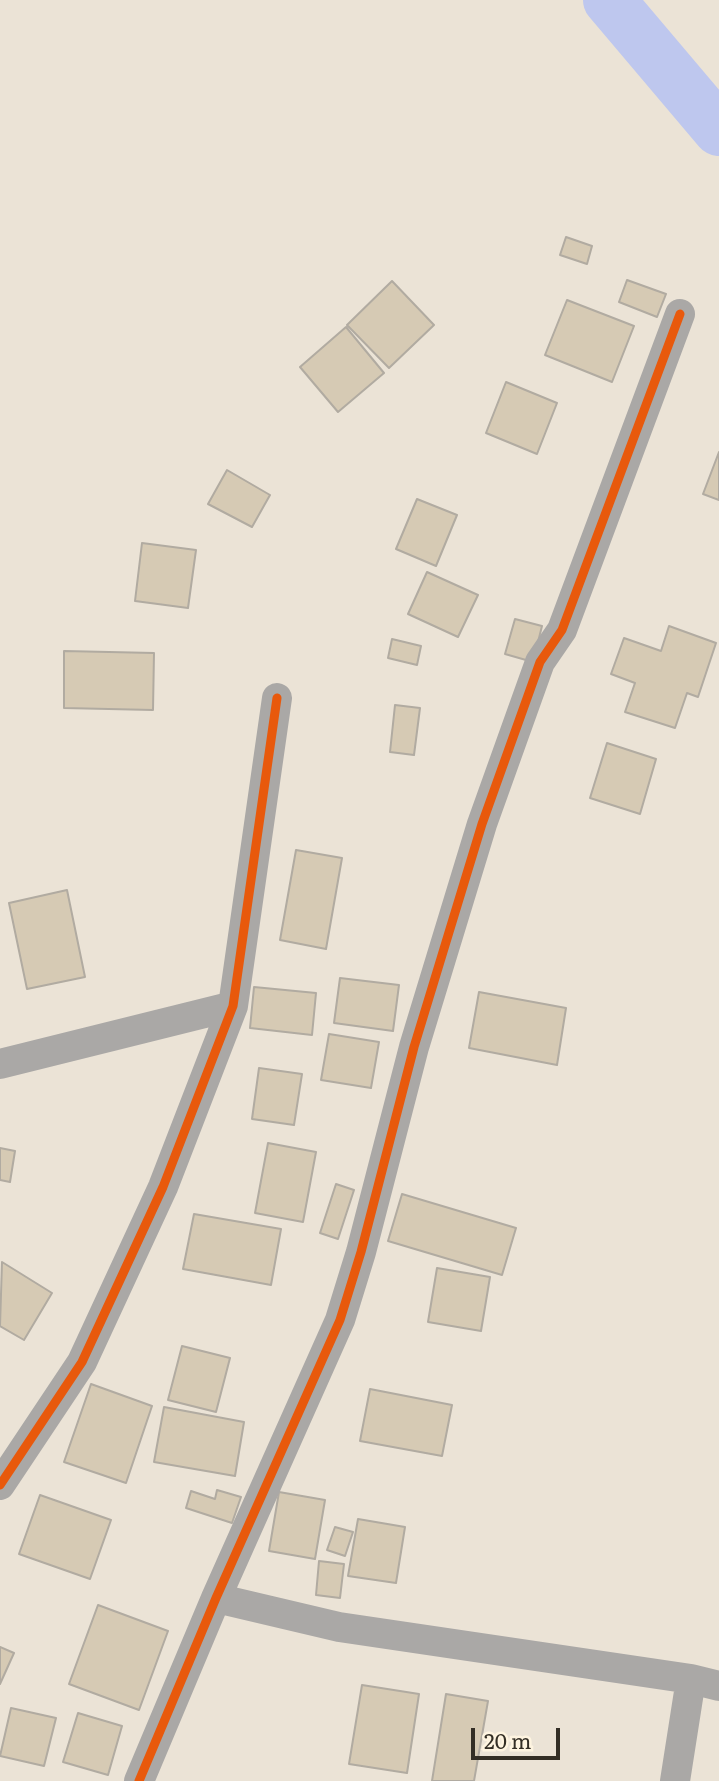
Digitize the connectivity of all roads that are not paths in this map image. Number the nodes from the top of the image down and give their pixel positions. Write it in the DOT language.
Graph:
graph roads {
  1 [pos="680,314"];
  2 [pos="277,698"];
  3 [pos="233,1006"];
  4 [pos="0,1064"];
  5 [pos="0,1485"];
  6 [pos="216,1598"];
  7 [pos="705,1683"];
  8 [pos="139,1781"];
  9 [pos="675,1781"];
  1 -- 6 [label="street"];
  2 -- 3 [label="street"];
  3 -- 4 [label="street"];
  3 -- 5 [label="street"];
  6 -- 7 [label="street"];
  6 -- 8 [label="street"];
  7 -- 9 [label="street"];
}
